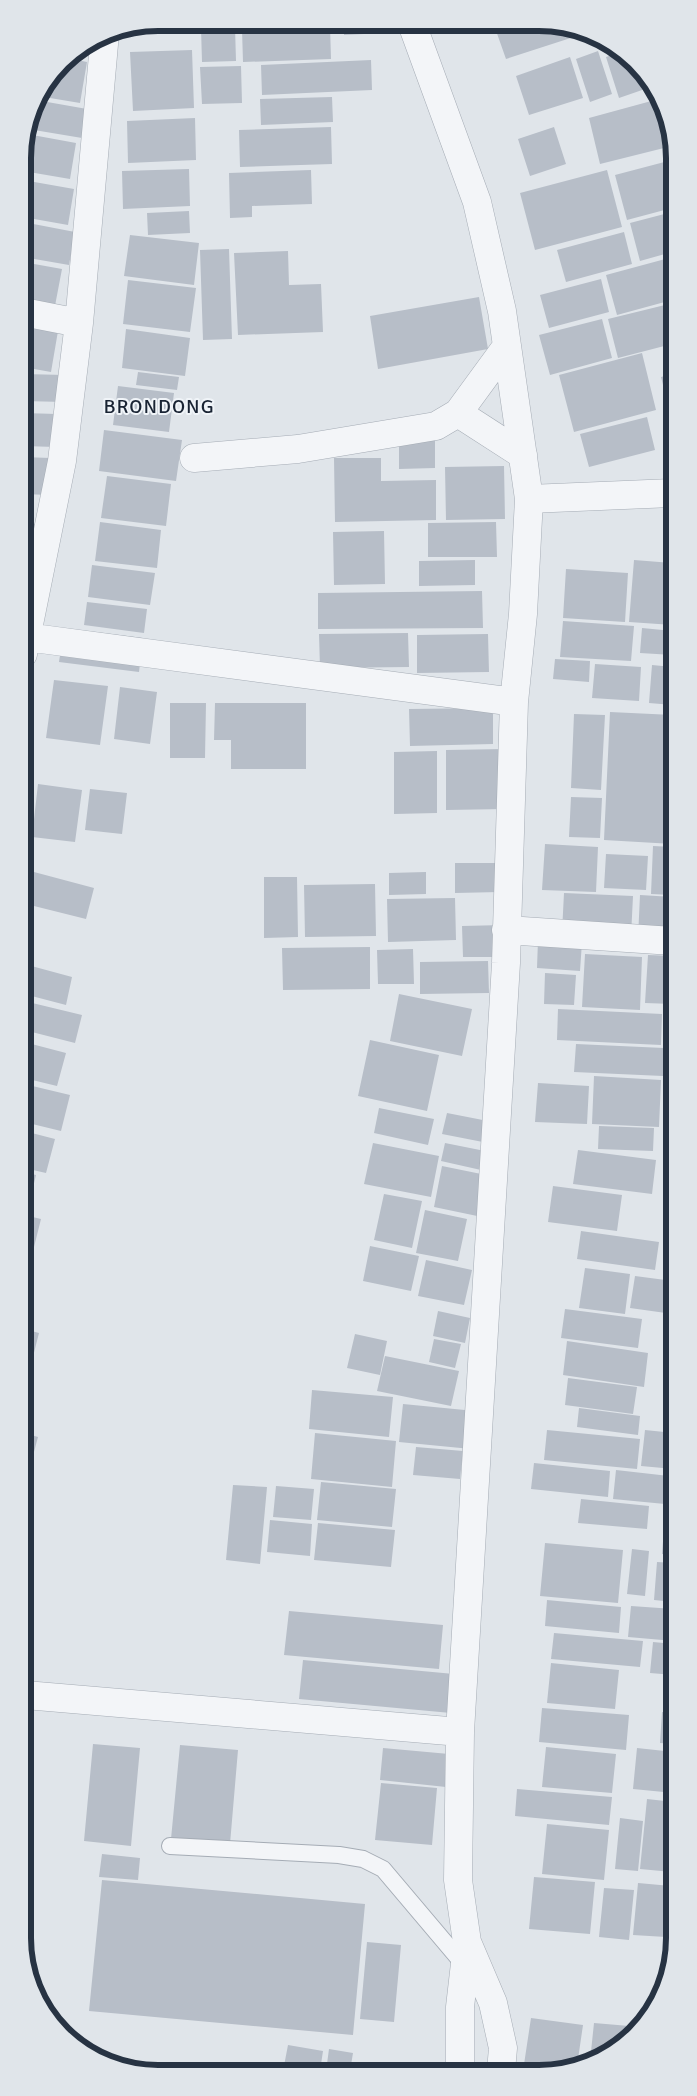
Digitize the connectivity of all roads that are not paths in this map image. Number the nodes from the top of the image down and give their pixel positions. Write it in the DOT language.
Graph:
graph roads {
  1 [pos="415,31"];
  2 [pos="104,43"];
  3 [pos="32,314"];
  4 [pos="79,323"];
  5 [pos="507,346"];
  6 [pos="458,413"];
  7 [pos="523,455"];
  8 [pos="194,458"];
  9 [pos="666,493"];
  10 [pos="529,499"];
  11 [pos="32,612"];
  12 [pos="32,646"];
  13 [pos="514,702"];
  14 [pos="506,930"];
  15 [pos="666,941"];
  16 [pos="31,1696"];
  17 [pos="460,1732"];
  18 [pos="170,1846"];
  19 [pos="466,1954"];
  20 [pos="460,2065"];
  21 [pos="501,2065"];
  1 -- 5 [label="street"];
  2 -- 4 [label="street"];
  3 -- 4 [label="street"];
  4 -- 11 [label="street"];
  5 -- 6 [label="street"];
  5 -- 7 [label="street"];
  6 -- 7 [label="street"];
  6 -- 8 [label="street"];
  7 -- 10 [label="street"];
  9 -- 10 [label="street"];
  10 -- 13 [label="street"];
  12 -- 13 [label="street"];
  13 -- 14 [label="street"];
  14 -- 15 [label="street"];
  14 -- 17 [label="street"];
  16 -- 17 [label="street"];
  17 -- 19 [label="street"];
  18 -- 19 [label="lane"];
  19 -- 20 [label="street"];
  19 -- 21 [label="street"];
}
